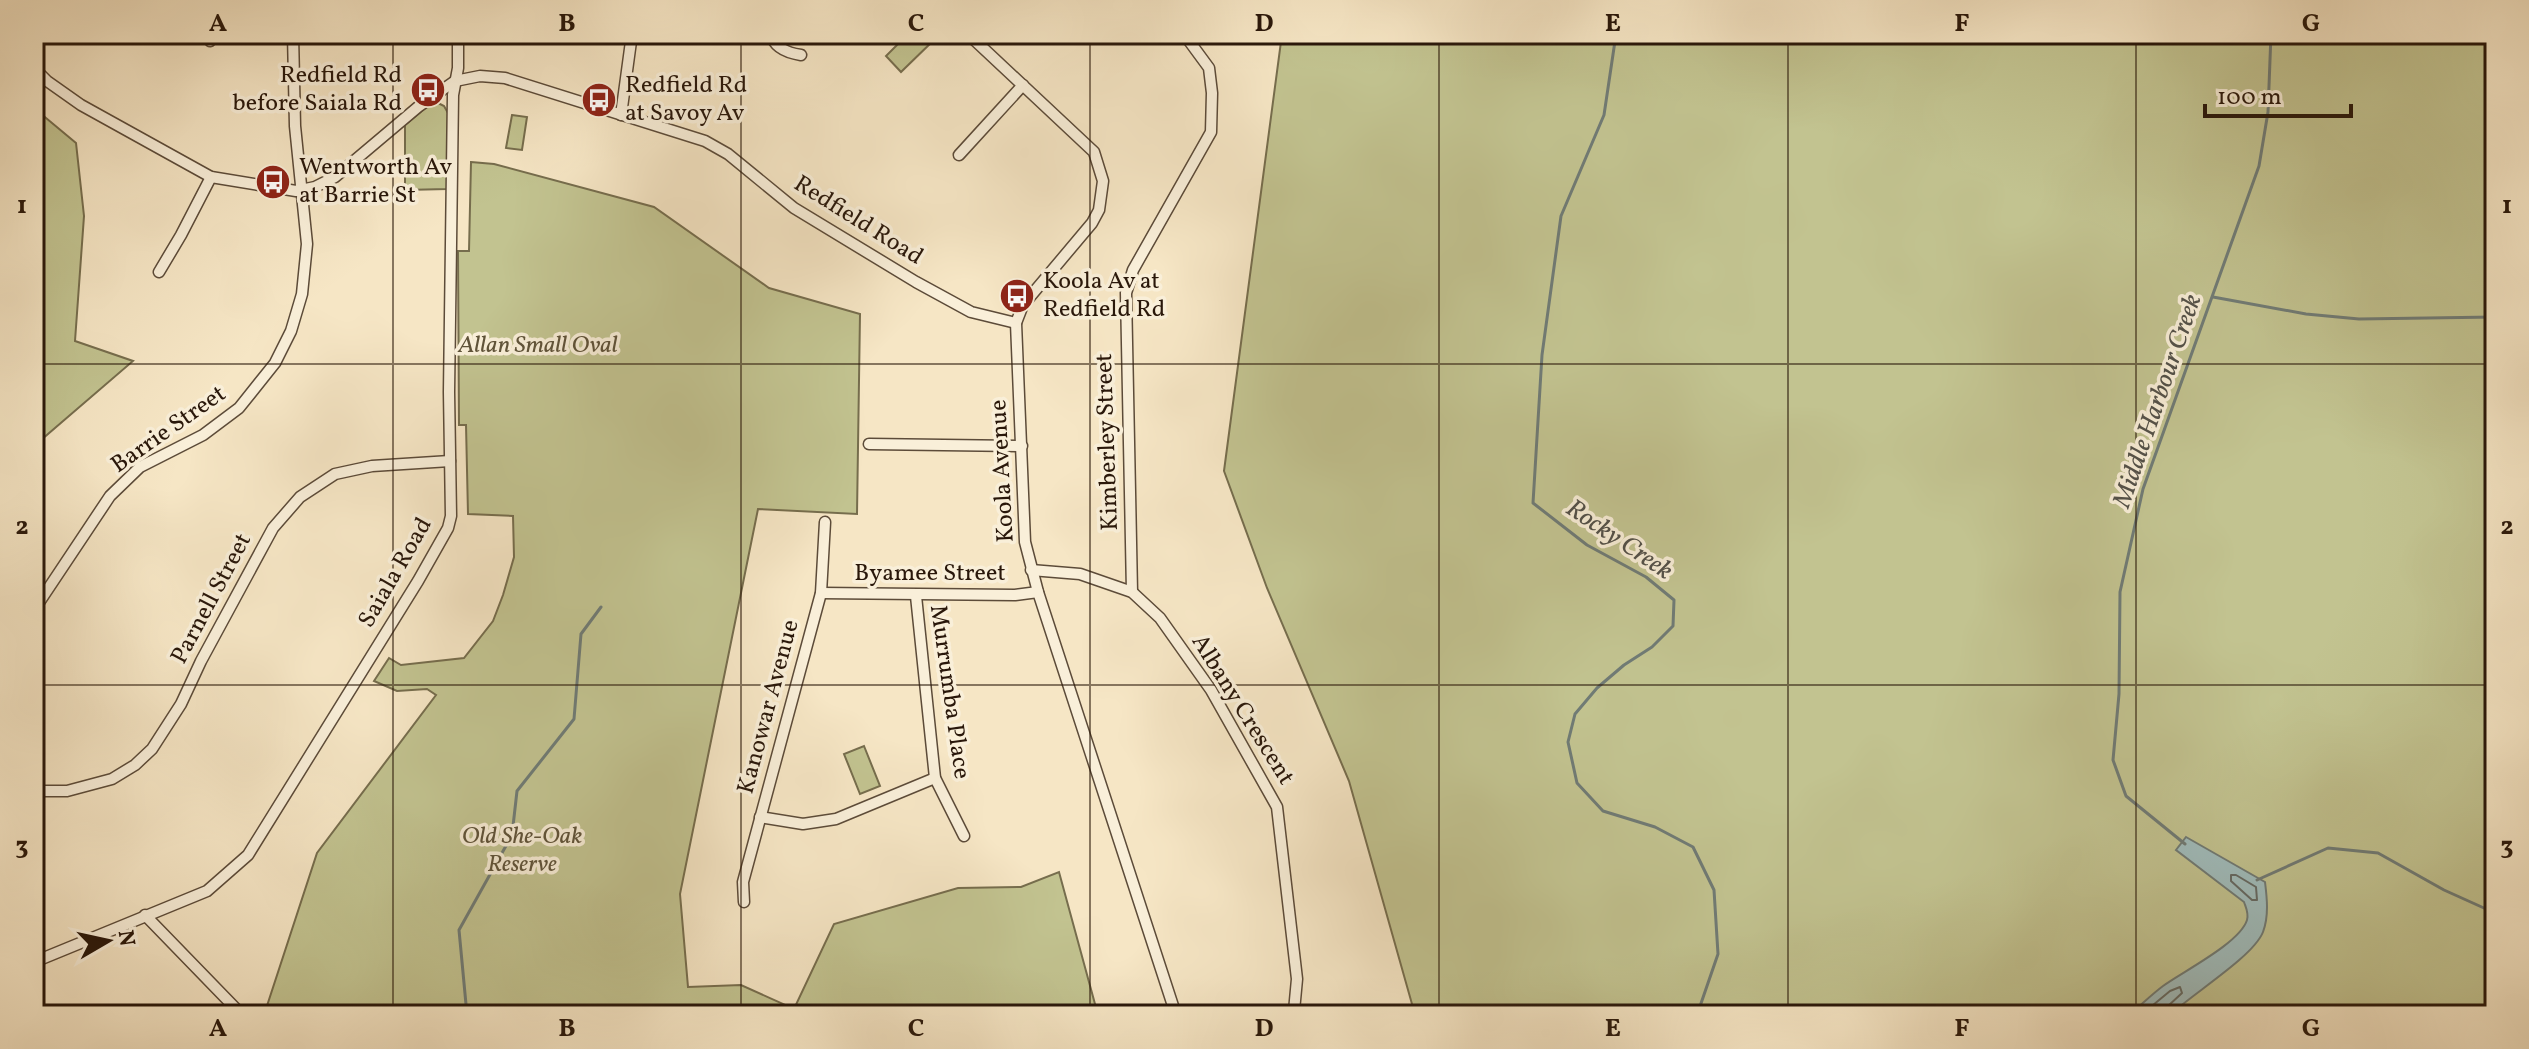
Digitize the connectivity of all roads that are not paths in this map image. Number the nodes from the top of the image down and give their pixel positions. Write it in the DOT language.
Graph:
graph roads {
  1 [pos="293,34"];
  2 [pos="458,34"];
  3 [pos="632,34"];
  4 [pos="771,34"];
  5 [pos="968,34"];
  6 [pos="1184,34"];
  7 [pos="801,55"];
  8 [pos="34,68"];
  9 [pos="455,81"];
  10 [pos="1023,85"];
  11 [pos="621,115"];
  12 [pos="959,155"];
  13 [pos="211,177"];
  14 [pos="303,190"];
  15 [pos="159,272"];
  16 [pos="1016,323"];
  17 [pos="869,444"];
  18 [pos="1022,446"];
  19 [pos="450,461"];
  20 [pos="825,522"];
  21 [pos="1031,570"];
  22 [pos="1038,592"];
  23 [pos="1132,592"];
  24 [pos="821,593"];
  25 [pos="916,596"];
  26 [pos="34,610"];
  27 [pos="935,778"];
  28 [pos="34,791"];
  29 [pos="760,817"];
  30 [pos="964,836"];
  31 [pos="744,902"];
  32 [pos="145,915"];
  33 [pos="34,962"];
  34 [pos="242,1015"];
  35 [pos="1176,1015"];
  36 [pos="1291,1015"];
  1 -- 14 [label="street, Barrie Street"];
  2 -- 9 [label="street, Saiala Road"];
  3 -- 11 [label="street"];
  4 -- 7 [label="street"];
  5 -- 10 [label="street"];
  6 -- 23 [label="street, Kimberley Street"];
  8 -- 13 [label="street"];
  9 -- 11 [label="street, Redfield Road"];
  9 -- 14 [label="street"];
  9 -- 19 [label="street, Saiala Road"];
  10 -- 12 [label="street"];
  10 -- 16 [label="street"];
  11 -- 16 [label="street, Redfield Road"];
  13 -- 14 [label="street"];
  13 -- 15 [label="street"];
  14 -- 26 [label="street, Barrie Street"];
  16 -- 18 [label="street, Koola Avenue"];
  17 -- 18 [label="street"];
  18 -- 21 [label="street, Koola Avenue"];
  19 -- 28 [label="street, Parnell Street"];
  19 -- 32 [label="street, Saiala Road"];
  20 -- 24 [label="street, Kanowar Avenue"];
  21 -- 22 [label="street, Koola Avenue"];
  21 -- 23 [label="street, Albany Crescent"];
  22 -- 25 [label="street, Byamee Street"];
  22 -- 35 [label="street, Koola Avenue"];
  23 -- 36 [label="street, Albany Crescent"];
  24 -- 25 [label="street, Byamee Street"];
  24 -- 29 [label="street, Kanowar Avenue"];
  25 -- 27 [label="street, Murrumba Place"];
  27 -- 29 [label="street"];
  27 -- 30 [label="street, Murrumba Place"];
  29 -- 31 [label="street, Kanowar Avenue"];
  32 -- 33 [label="street, Saiala Road"];
  32 -- 34 [label="street"];
}
